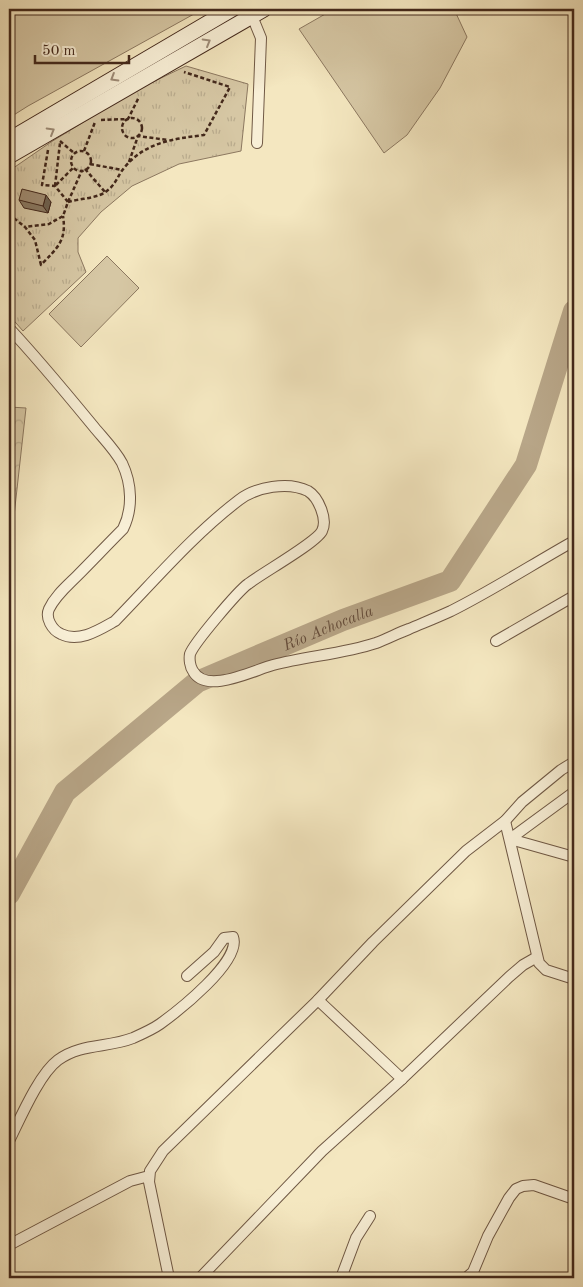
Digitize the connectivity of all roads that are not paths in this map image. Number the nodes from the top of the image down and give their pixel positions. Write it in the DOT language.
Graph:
graph roads {
  1 [pos="232,9"];
  2 [pos="258,12"];
  3 [pos="9,140"];
  4 [pos="257,143"];
  5 [pos="9,156"];
  6 [pos="9,328"];
  7 [pos="574,542"];
  8 [pos="574,596"];
  9 [pos="496,641"];
  10 [pos="574,762"];
  11 [pos="574,792"];
  12 [pos="505,821"];
  13 [pos="510,839"];
  14 [pos="574,857"];
  15 [pos="537,957"];
  16 [pos="187,976"];
  17 [pos="574,979"];
  18 [pos="318,1000"];
  19 [pos="402,1079"];
  20 [pos="9,1141"];
  21 [pos="149,1176"];
  22 [pos="574,1199"];
  23 [pos="370,1216"];
  24 [pos="9,1245"];
  25 [pos="169,1278"];
  26 [pos="200,1278"];
  27 [pos="341,1278"];
  28 [pos="466,1278"];
  1 -- 3 [label="main road, one-way"];
  2 -- 4 [label="street"];
  5 -- 2 [label="main road, one-way"];
  6 -- 7 [label="street"];
  8 -- 9 [label="street"];
  10 -- 12 [label="street"];
  11 -- 13 [label="street"];
  12 -- 13 [label="street"];
  12 -- 18 [label="street"];
  13 -- 14 [label="street"];
  13 -- 15 [label="street"];
  15 -- 17 [label="street"];
  15 -- 19 [label="street"];
  16 -- 20 [label="street"];
  18 -- 19 [label="street"];
  18 -- 21 [label="street"];
  19 -- 26 [label="street"];
  21 -- 24 [label="street"];
  21 -- 25 [label="street"];
  22 -- 28 [label="street"];
  23 -- 27 [label="street"];
}
